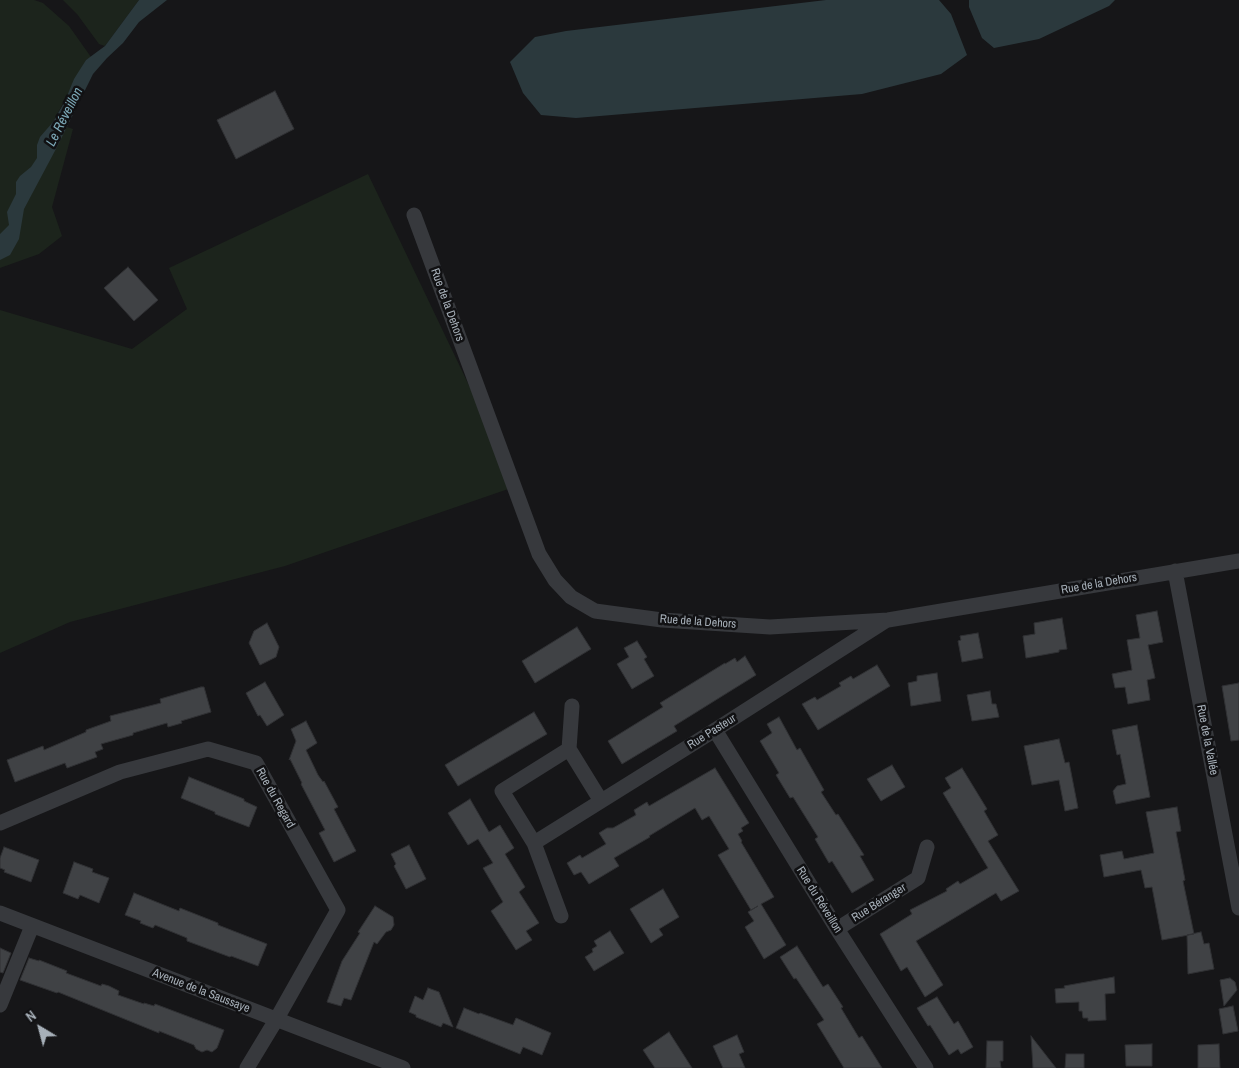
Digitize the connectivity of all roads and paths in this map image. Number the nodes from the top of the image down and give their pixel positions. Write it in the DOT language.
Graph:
graph roads {
  1 [pos="414,214"];
  2 [pos="1239,561"];
  3 [pos="1175,572"];
  4 [pos="888,620"];
  5 [pos="572,706"];
  6 [pos="715,730"];
  7 [pos="568,749"];
  8 [pos="601,802"];
  9 [pos="0,823"];
  10 [pos="534,843"];
  11 [pos="927,847"];
  12 [pos="1239,908"];
  13 [pos="0,913"];
  14 [pos="561,916"];
  15 [pos="32,926"];
  16 [pos="837,929"];
  17 [pos="0,1005"];
  18 [pos="276,1020"];
  19 [pos="247,1068"];
  20 [pos="403,1068"];
  21 [pos="926,1068"];
  1 -- 4 [label="street, Rue de la Dehors"];
  2 -- 3 [label="street, Rue de la Dehors"];
  3 -- 4 [label="street, Rue de la Dehors"];
  3 -- 12 [label="street, Rue de la Vallée"];
  4 -- 6 [label="street, Rue Pasteur"];
  5 -- 7 [label="street"];
  6 -- 8 [label="street, Rue Pasteur"];
  6 -- 16 [label="street, Rue du Réveillon"];
  7 -- 8 [label="street"];
  7 -- 10 [label="street"];
  8 -- 10 [label="street, Rue Pasteur"];
  9 -- 18 [label="street, Rue du Regard"];
  10 -- 14 [label="street"];
  11 -- 16 [label="street, Rue Béranger"];
  13 -- 15 [label="street, Avenue de la Saussaye"];
  15 -- 17 [label="street"];
  15 -- 18 [label="street, Avenue de la Saussaye"];
  16 -- 21 [label="street, Rue du Réveillon"];
  18 -- 19 [label="street, Rue du Regard"];
  18 -- 20 [label="street, Avenue de la Saussaye"];
}
